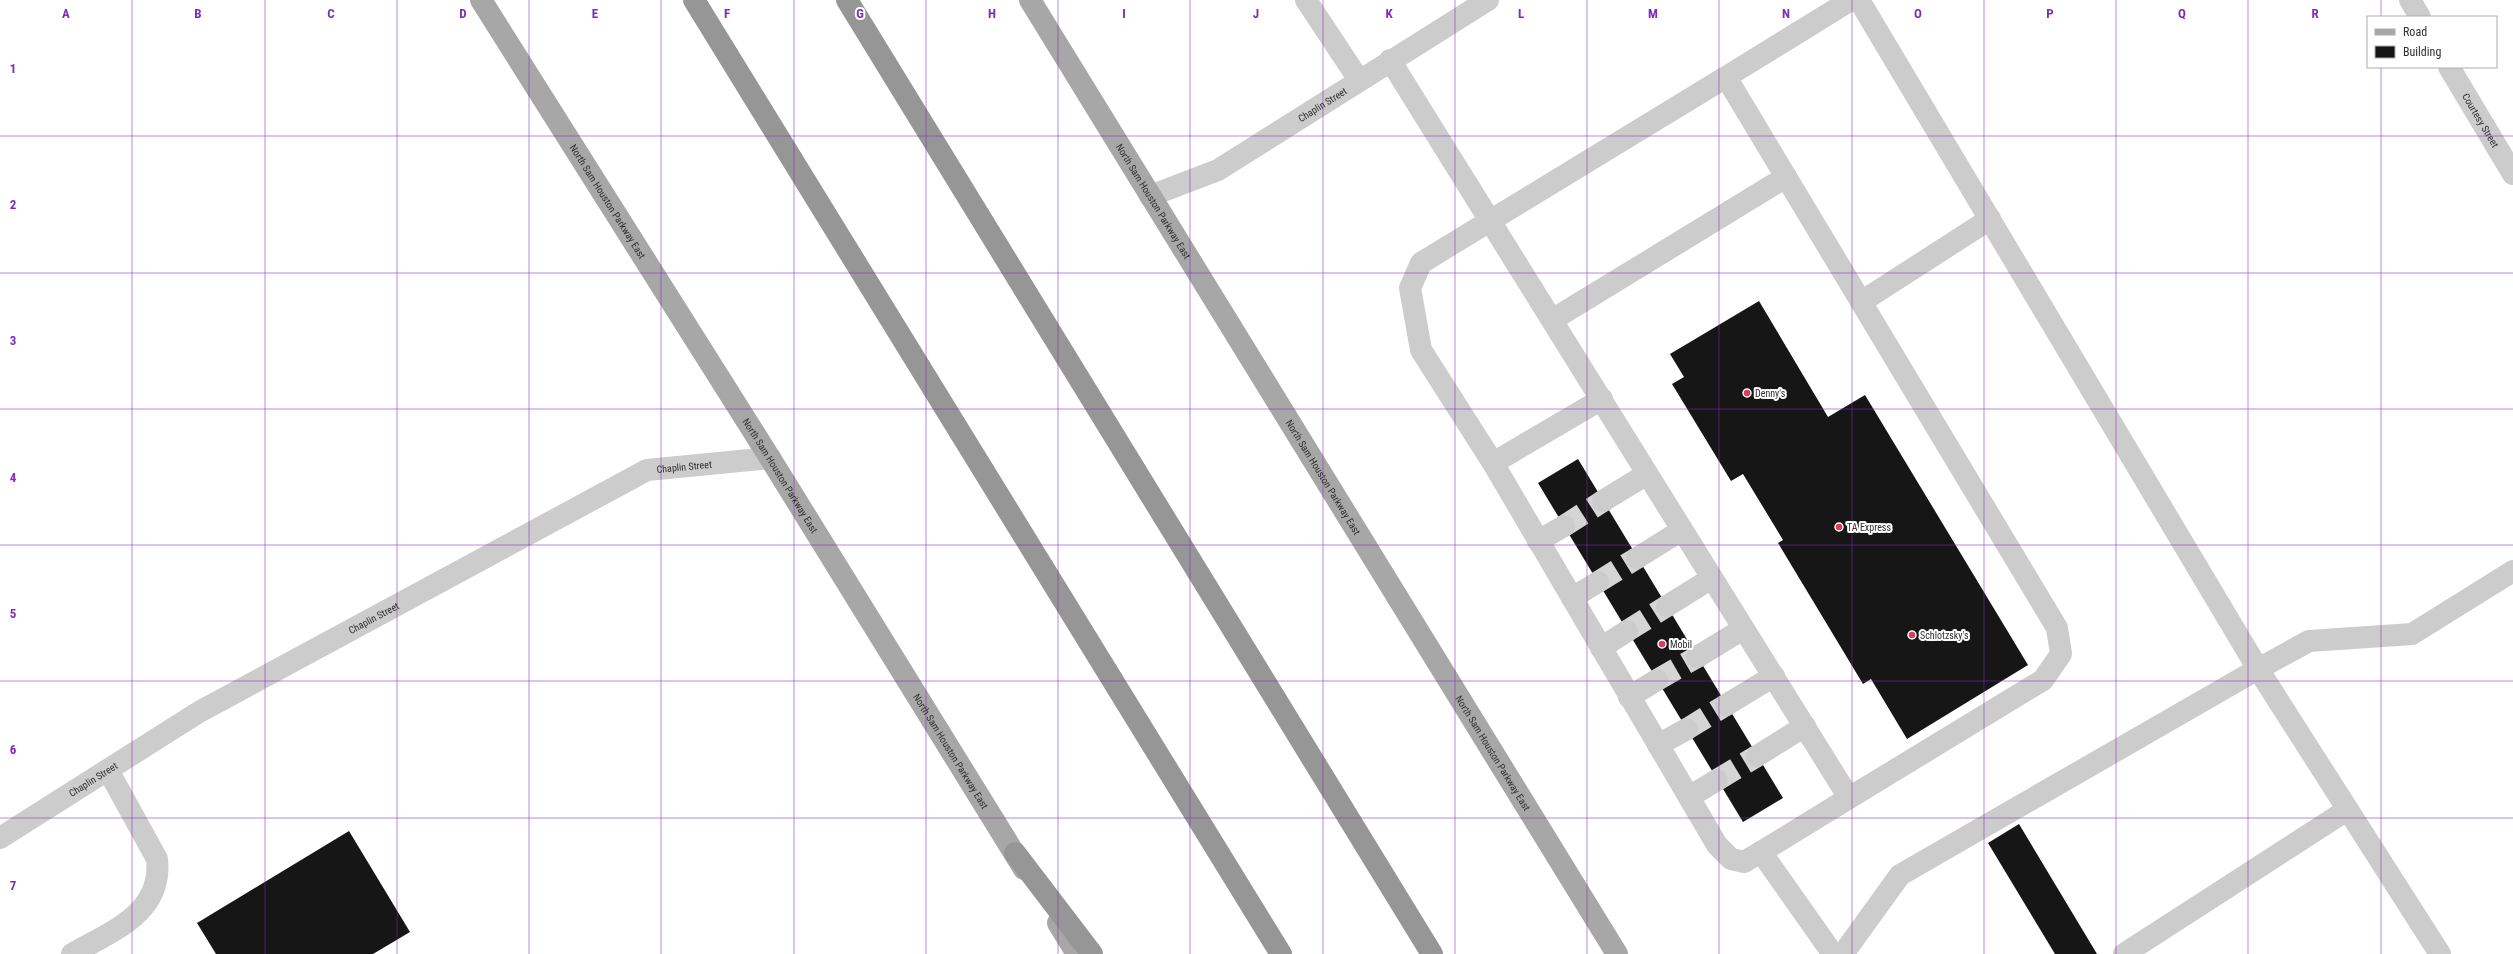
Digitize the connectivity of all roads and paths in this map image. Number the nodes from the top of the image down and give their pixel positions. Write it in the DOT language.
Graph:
graph roads {
  1 [pos="480,0"];
  2 [pos="694,0"];
  3 [pos="847,0"];
  4 [pos="1030,0"];
  5 [pos="1306,0"];
  6 [pos="1488,0"];
  7 [pos="1851,0"];
  8 [pos="1859,0"];
  9 [pos="2410,0"];
  10 [pos="2419,16"];
  11 [pos="1390,60"];
  12 [pos="2450,68"];
  13 [pos="1726,76"];
  14 [pos="1359,80"];
  15 [pos="2513,174"];
  16 [pos="1786,177"];
  17 [pos="1150,196"];
  18 [pos="1990,219"];
  19 [pos="1490,220"];
  20 [pos="1861,302"];
  21 [pos="1552,320"];
  22 [pos="1602,399"];
  23 [pos="770,458"];
  24 [pos="1493,462"];
  25 [pos="1647,474"];
  26 [pos="1603,501"];
  27 [pos="1564,526"];
  28 [pos="1682,530"];
  29 [pos="1538,541"];
  30 [pos="1637,558"];
  31 [pos="2513,571"];
  32 [pos="1712,578"];
  33 [pos="1598,582"];
  34 [pos="1572,598"];
  35 [pos="1667,606"];
  36 [pos="1744,629"];
  37 [pos="1627,631"];
  38 [pos="1601,648"];
  39 [pos="1697,656"];
  40 [pos="2258,669"];
  41 [pos="1774,676"];
  42 [pos="1657,680"];
  43 [pos="1629,697"];
  44 [pos="1726,705"];
  45 [pos="1805,726"];
  46 [pos="1687,729"];
  47 [pos="1658,745"];
  48 [pos="1757,756"];
  49 [pos="108,770"];
  50 [pos="1717,780"];
  51 [pos="1689,797"];
  52 [pos="1849,798"];
  53 [pos="2347,810"];
  54 [pos="0,838"];
  55 [pos="1761,852"];
  56 [pos="1015,853"];
  57 [pos="2436,953"];
  58 [pos="72,954"];
  59 [pos="1077,954"];
  60 [pos="1092,954"];
  61 [pos="1281,954"];
  62 [pos="1432,954"];
  63 [pos="1617,954"];
  64 [pos="1833,954"];
  65 [pos="1843,954"];
  66 [pos="2124,954"];
  1 -- 23 [label="main road, North Sam Houston Parkway East"];
  2 -- 61 [label="highway"];
  3 -- 62 [label="highway"];
  4 -- 17 [label="main road, North Sam Houston Parkway East"];
  5 -- 14 [label="street"];
  6 -- 11 [label="street, Chaplin Street"];
  7 -- 13 [label="street"];
  8 -- 18 [label="street"];
  9 -- 10 [label="street"];
  11 -- 14 [label="street, Chaplin Street"];
  11 -- 19 [label="street"];
  12 -- 15 [label="street, Courtesy Street"];
  13 -- 16 [label="street"];
  13 -- 19 [label="street"];
  14 -- 17 [label="street, Chaplin Street"];
  16 -- 20 [label="street"];
  16 -- 21 [label="street"];
  17 -- 63 [label="main road, North Sam Houston Parkway East"];
  18 -- 20 [label="street"];
  18 -- 40 [label="street"];
  19 -- 21 [label="street"];
  19 -- 24 [label="street"];
  20 -- 52 [label="street"];
  21 -- 22 [label="street"];
  22 -- 24 [label="street"];
  22 -- 25 [label="street"];
  23 -- 49 [label="street, Chaplin Street"];
  23 -- 56 [label="main road, North Sam Houston Parkway East"];
  24 -- 29 [label="street"];
  25 -- 26 [label="street"];
  25 -- 28 [label="street"];
  27 -- 29 [label="street"];
  28 -- 30 [label="street"];
  28 -- 32 [label="street"];
  29 -- 34 [label="street"];
  31 -- 40 [label="street"];
  32 -- 35 [label="street"];
  32 -- 36 [label="street"];
  33 -- 34 [label="street"];
  34 -- 38 [label="street"];
  36 -- 39 [label="street"];
  36 -- 41 [label="street"];
  37 -- 38 [label="street"];
  38 -- 43 [label="street"];
  40 -- 53 [label="street"];
  40 -- 65 [label="street"];
  41 -- 44 [label="street"];
  41 -- 45 [label="street"];
  42 -- 43 [label="street"];
  43 -- 47 [label="street"];
  45 -- 48 [label="street"];
  45 -- 52 [label="street"];
  46 -- 47 [label="street"];
  47 -- 51 [label="street"];
  49 -- 54 [label="street, Chaplin Street"];
  49 -- 58 [label="street"];
  50 -- 51 [label="street"];
  51 -- 55 [label="street"];
  52 -- 55 [label="street"];
  53 -- 57 [label="street"];
  53 -- 66 [label="street"];
  55 -- 64 [label="street"];
  56 -- 59 [label="main road, North Sam Houston Parkway East"];
  56 -- 60 [label="highway"];
}
